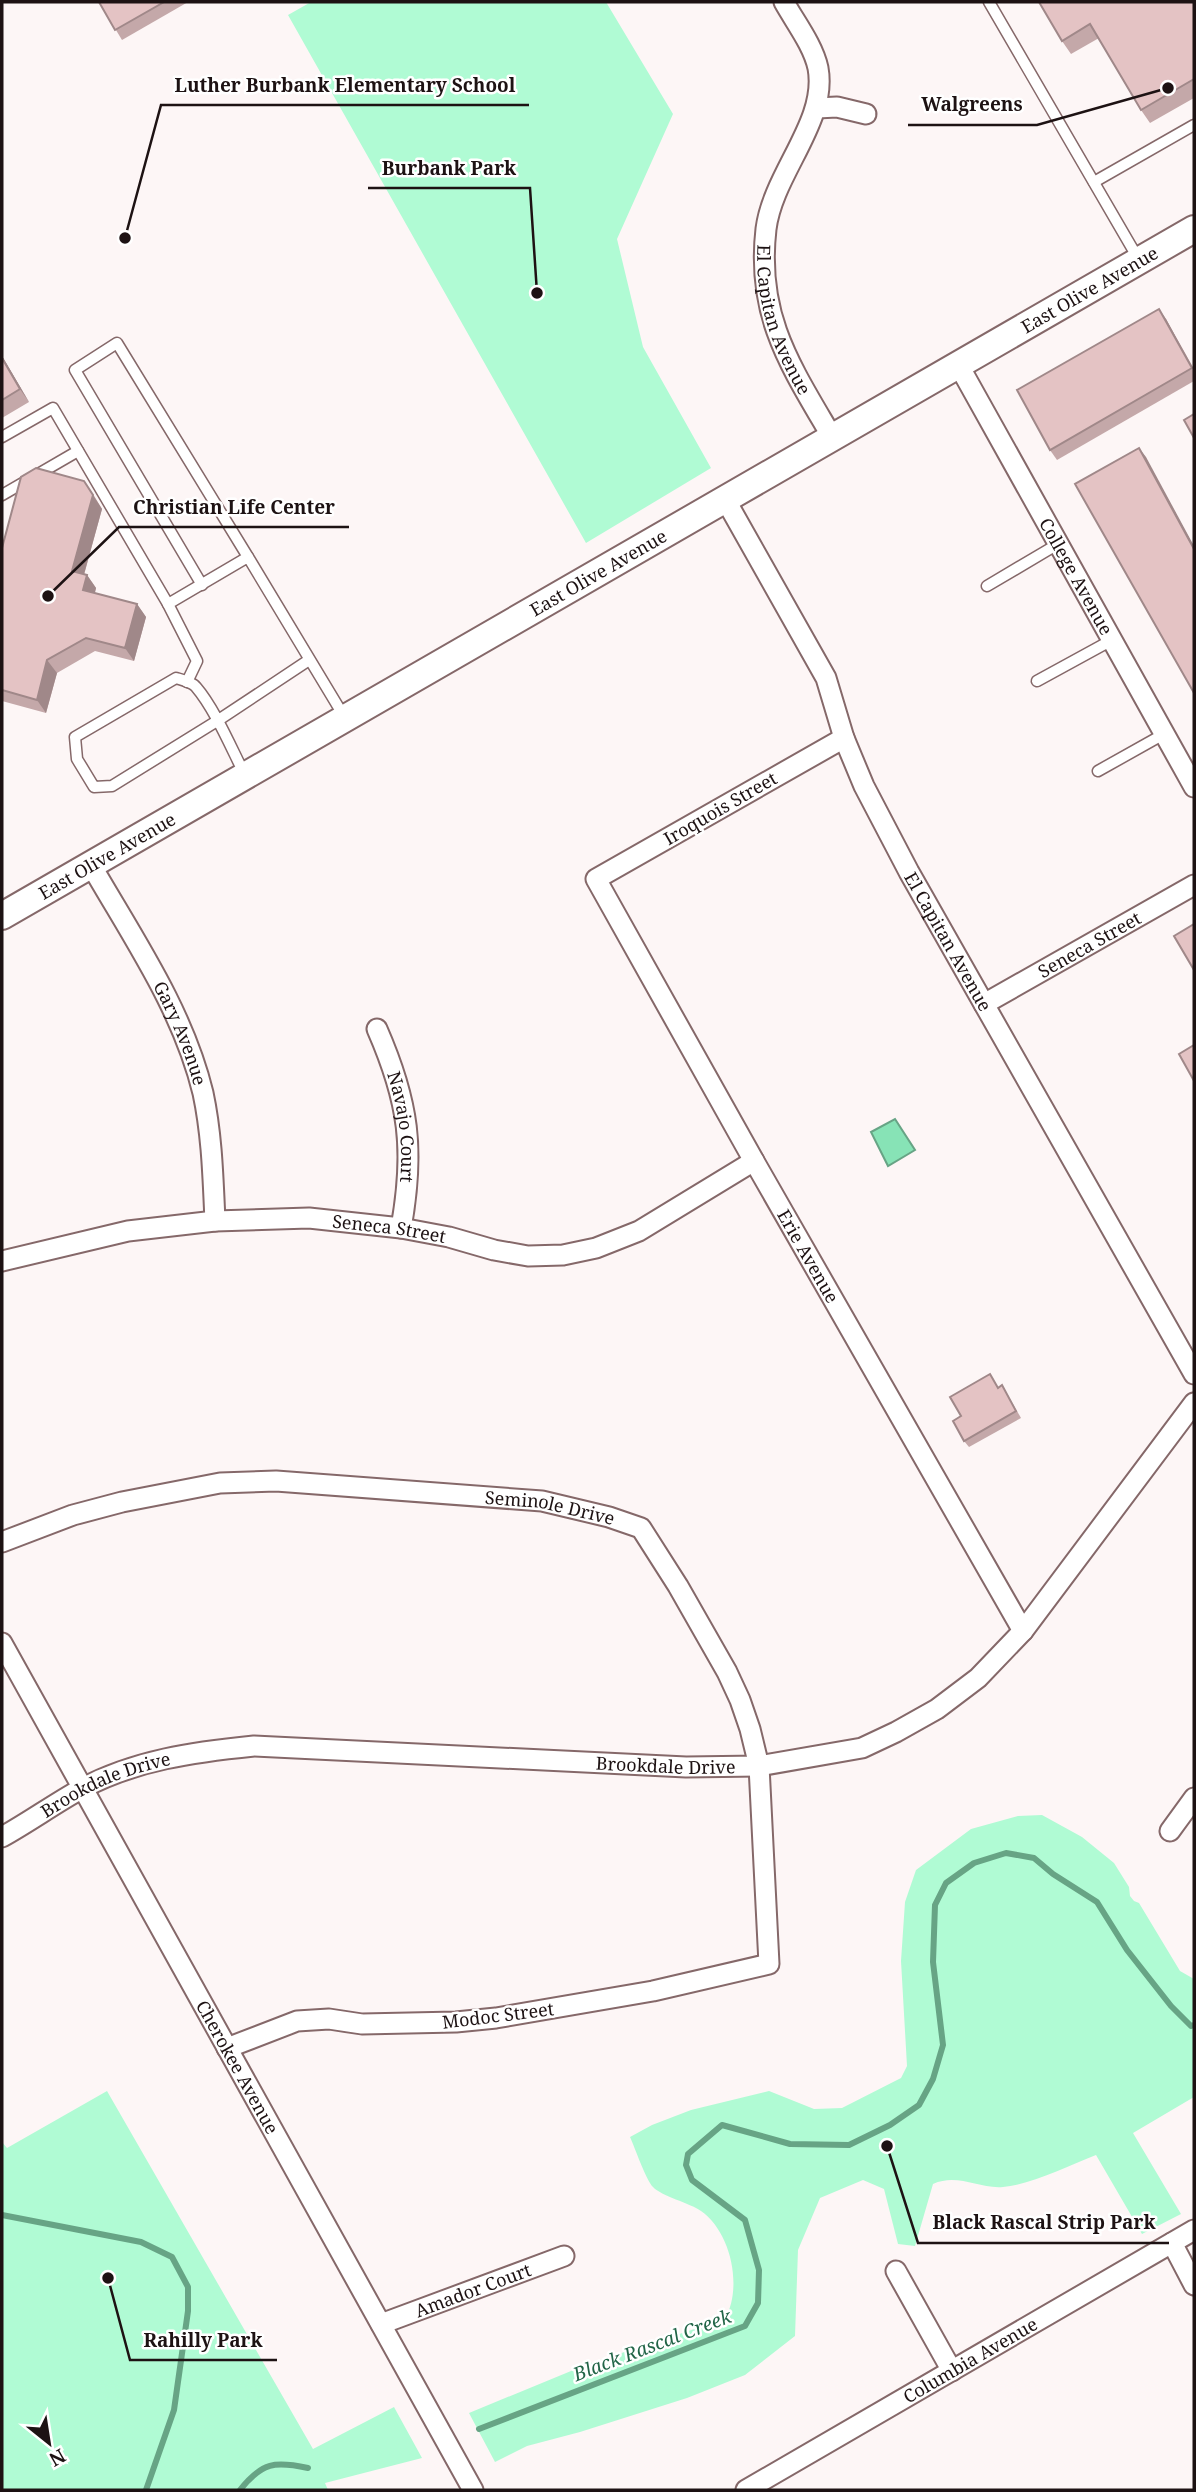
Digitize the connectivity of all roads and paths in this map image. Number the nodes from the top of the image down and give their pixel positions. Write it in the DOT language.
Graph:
graph roads {
  1 [pos="784,2"];
  2 [pos="989,2"];
  3 [pos="817,108"];
  4 [pos="866,114"];
  5 [pos="1194,125"];
  6 [pos="1094,182"];
  7 [pos="1194,229"];
  8 [pos="1139,260"];
  9 [pos="958,364"];
  10 [pos="2,437"];
  11 [pos="832,437"];
  12 [pos="78,451"];
  13 [pos="2,495"];
  14 [pos="725,499"];
  15 [pos="1058,544"];
  16 [pos="248,556"];
  17 [pos="201,584"];
  18 [pos="987,586"];
  19 [pos="168,604"];
  20 [pos="1112,640"];
  21 [pos="309,660"];
  22 [pos="1037,681"];
  23 [pos="187,682"];
  24 [pos="345,718"];
  25 [pos="216,722"];
  26 [pos="1164,734"];
  27 [pos="844,738"];
  28 [pos="1098,771"];
  29 [pos="246,776"];
  30 [pos="1194,787"];
  31 [pos="91,865"];
  32 [pos="596,879"];
  33 [pos="1194,885"];
  34 [pos="2,916"];
  35 [pos="984,1004"];
  36 [pos="377,1029"];
  37 [pos="754,1161"];
  38 [pos="215,1221"];
  39 [pos="401,1228"];
  40 [pos="2,1261"];
  41 [pos="1194,1374"];
  42 [pos="1194,1403"];
  43 [pos="2,1542"];
  44 [pos="1023,1631"];
  45 [pos="2,1643"];
  46 [pos="759,1766"];
  47 [pos="82,1788"];
  48 [pos="1194,1798"];
  49 [pos="1170,1830"];
  50 [pos="2,1837"];
  51 [pos="769,1964"];
  52 [pos="227,2048"];
  53 [pos="1194,2230"];
  54 [pos="1172,2243"];
  55 [pos="564,2256"];
  56 [pos="896,2271"];
  57 [pos="1194,2285"];
  58 [pos="381,2324"];
  59 [pos="952,2371"];
  60 [pos="473,2490"];
  61 [pos="746,2490"];
  1 -- 3 [label="street, El Capitan Avenue"];
  2 -- 6 [label="lane"];
  3 -- 4 [label="street"];
  3 -- 11 [label="street, El Capitan Avenue"];
  5 -- 6 [label="lane"];
  6 -- 8 [label="lane"];
  7 -- 8 [label="main road, East Olive Avenue"];
  8 -- 9 [label="main road, East Olive Avenue"];
  9 -- 11 [label="main road, East Olive Avenue"];
  9 -- 15 [label="street, College Avenue"];
  10 -- 12 [label="lane"];
  11 -- 14 [label="main road, East Olive Avenue"];
  12 -- 13 [label="lane"];
  12 -- 19 [label="lane"];
  14 -- 24 [label="main road, East Olive Avenue"];
  14 -- 27 [label="street, El Capitan Avenue"];
  15 -- 18 [label="lane"];
  15 -- 20 [label="street, College Avenue"];
  16 -- 17 [label="lane"];
  16 -- 17 [label="lane"];
  16 -- 21 [label="lane"];
  17 -- 19 [label="lane"];
  19 -- 23 [label="lane"];
  20 -- 22 [label="lane"];
  20 -- 26 [label="street, College Avenue"];
  21 -- 24 [label="lane"];
  21 -- 25 [label="lane"];
  23 -- 25 [label="lane"];
  23 -- 25 [label="lane"];
  24 -- 29 [label="main road, East Olive Avenue"];
  25 -- 29 [label="lane"];
  26 -- 28 [label="lane"];
  26 -- 30 [label="street, College Avenue"];
  27 -- 32 [label="street, Iroquois Street"];
  27 -- 35 [label="street, El Capitan Avenue"];
  29 -- 31 [label="main road, East Olive Avenue"];
  31 -- 34 [label="main road, East Olive Avenue"];
  31 -- 38 [label="street, Gary Avenue"];
  32 -- 37 [label="street, Erie Avenue"];
  33 -- 35 [label="street, Seneca Street"];
  35 -- 41 [label="street, El Capitan Avenue"];
  36 -- 39 [label="street, Navajo Court"];
  37 -- 39 [label="street, Seneca Street"];
  37 -- 44 [label="street, Erie Avenue"];
  38 -- 39 [label="street, Seneca Street"];
  38 -- 40 [label="street, Seneca Street"];
  42 -- 44 [label="street, Brookdale Drive"];
  43 -- 46 [label="street, Seminole Drive"];
  44 -- 46 [label="street, Brookdale Drive"];
  45 -- 47 [label="street, Cherokee Avenue"];
  46 -- 47 [label="street, Brookdale Drive"];
  46 -- 51 [label="street, Seminole Drive"];
  47 -- 50 [label="street, Brookdale Drive"];
  47 -- 52 [label="street, Cherokee Avenue"];
  48 -- 49 [label="street"];
  51 -- 52 [label="street, Modoc Street"];
  52 -- 58 [label="street, Cherokee Avenue"];
  53 -- 54 [label="street, Columbia Avenue"];
  54 -- 57 [label="street"];
  54 -- 59 [label="street, Columbia Avenue"];
  55 -- 58 [label="street, Amador Court"];
  56 -- 59 [label="street"];
  58 -- 60 [label="street, Cherokee Avenue"];
  59 -- 61 [label="street, Columbia Avenue"];
}
